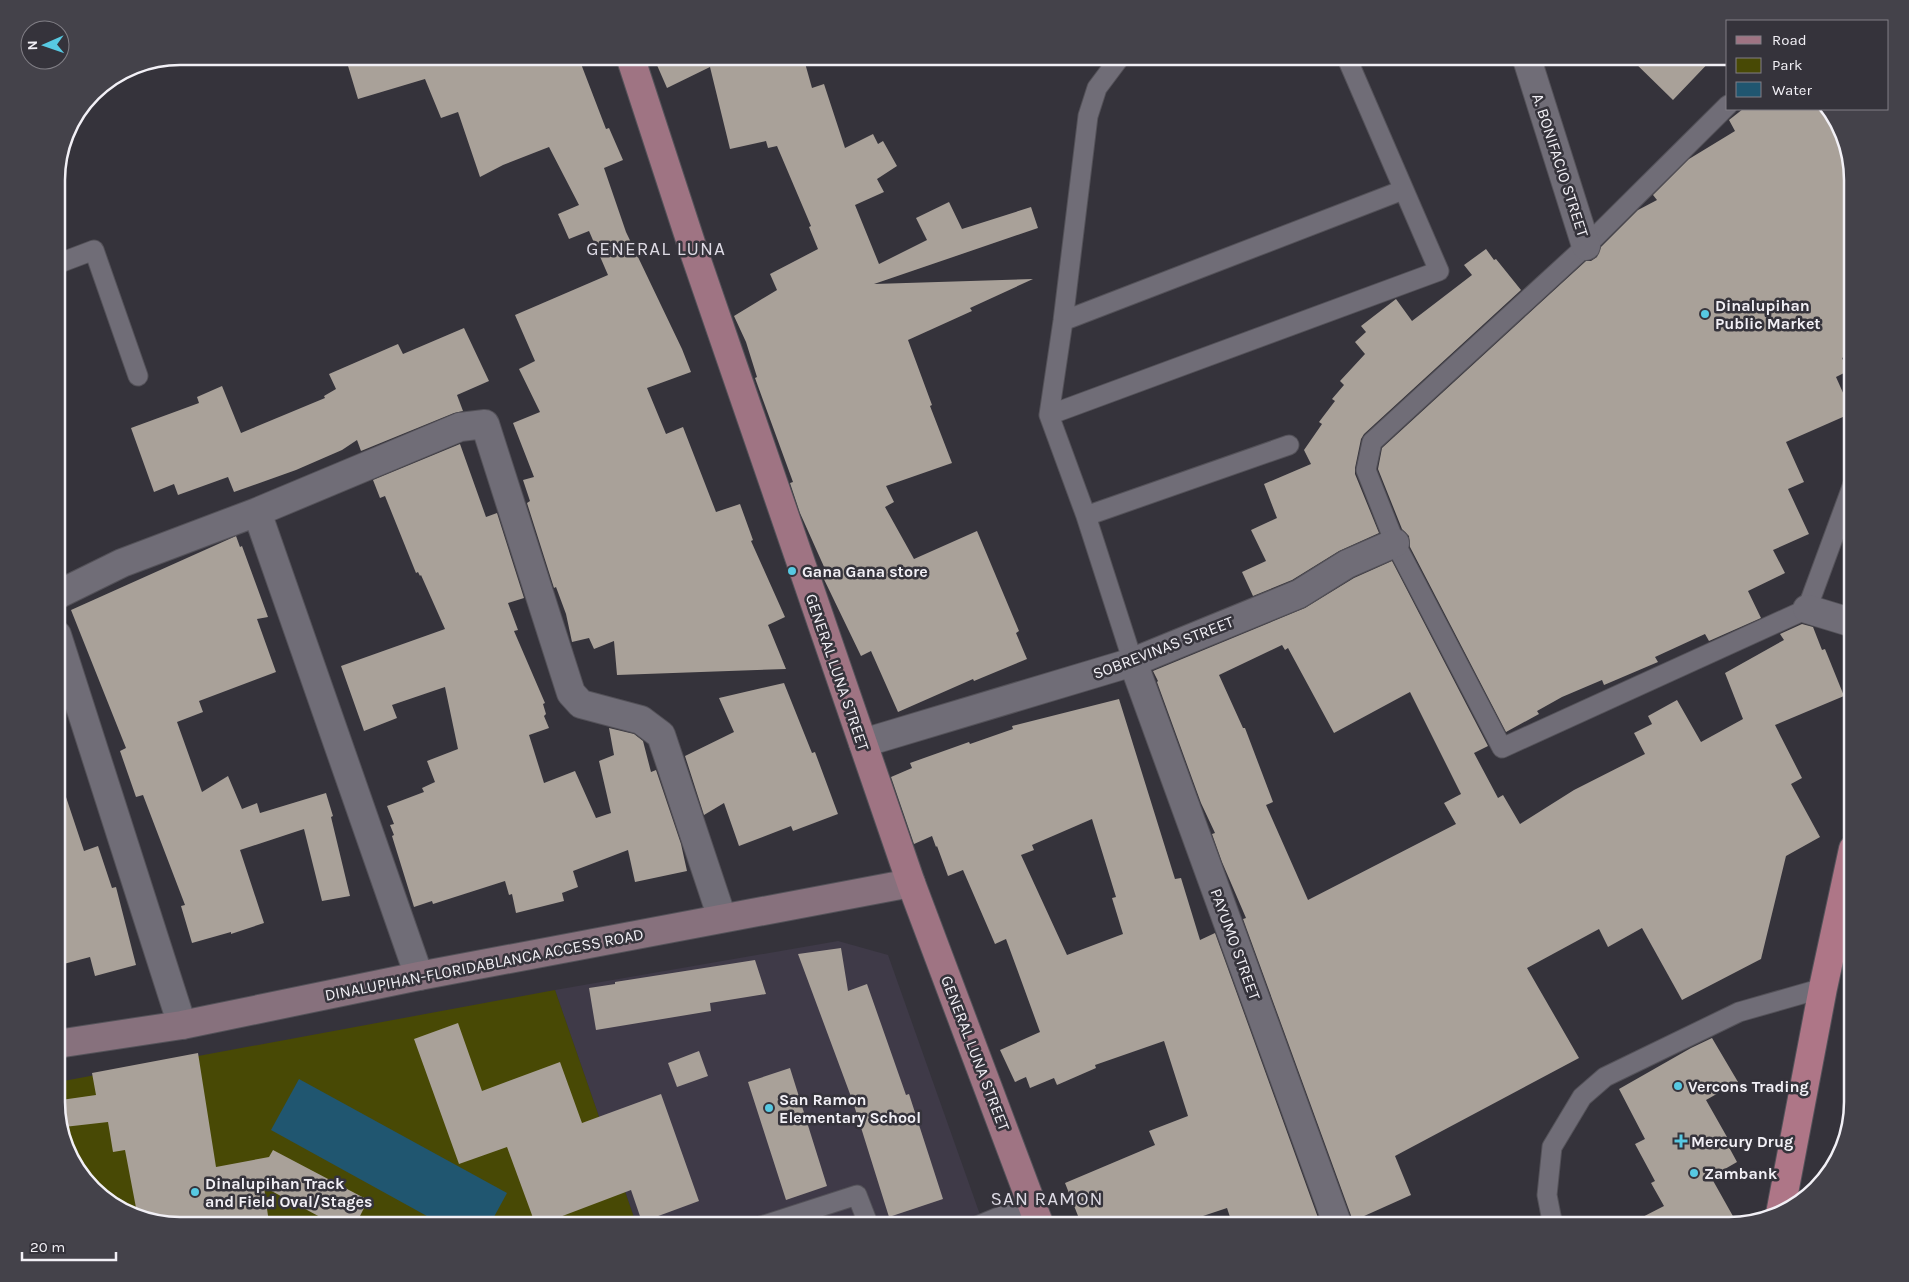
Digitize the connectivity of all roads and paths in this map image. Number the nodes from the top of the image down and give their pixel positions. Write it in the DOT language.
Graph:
graph roads {
  1 [pos="633,65"];
  2 [pos="1114,65"];
  3 [pos="1350,65"];
  4 [pos="1529,65"];
  5 [pos="1726,107"];
  6 [pos="1403,190"];
  7 [pos="1586,246"];
  8 [pos="65,261"];
  9 [pos="1063,321"];
  10 [pos="138,376"];
  11 [pos="1049,415"];
  12 [pos="1289,445"];
  13 [pos="1844,508"];
  14 [pos="257,512"];
  15 [pos="1086,516"];
  16 [pos="1395,543"];
  17 [pos="65,591"];
  18 [pos="1807,609"];
  19 [pos="1844,620"];
  20 [pos="1133,662"];
  21 [pos="65,663"];
  22 [pos="863,743"];
  23 [pos="911,883"];
  24 [pos="1844,890"];
  25 [pos="722,918"];
  26 [pos="420,976"];
  27 [pos="1823,988"];
  28 [pos="182,1025"];
  29 [pos="65,1043"];
  30 [pos="1782,1204"];
  31 [pos="1036,1215"];
  32 [pos="789,1217"];
  33 [pos="865,1217"];
  34 [pos="1335,1217"];
  35 [pos="1551,1217"];
  1 -- 22 [label="main road, GENERAL LUNA STREET"];
  2 -- 9 [label="lane"];
  3 -- 6 [label="lane"];
  4 -- 7 [label="street, A. BONIFACIO STREET"];
  5 -- 7 [label="lane"];
  6 -- 9 [label="lane"];
  6 -- 11 [label="lane"];
  7 -- 16 [label="lane"];
  8 -- 10 [label="lane"];
  9 -- 11 [label="lane"];
  11 -- 15 [label="lane"];
  12 -- 15 [label="lane"];
  13 -- 18 [label="lane"];
  14 -- 17 [label="street"];
  14 -- 25 [label="street"];
  14 -- 26 [label="street"];
  15 -- 20 [label="lane"];
  16 -- 18 [label="lane"];
  16 -- 20 [label="street, SOBREVINAS STREET"];
  18 -- 19 [label="street"];
  20 -- 22 [label="street, SOBREVINAS STREET"];
  20 -- 34 [label="street, PAYUMO STREET"];
  21 -- 28 [label="street"];
  22 -- 23 [label="main road, GENERAL LUNA STREET"];
  23 -- 25 [label="main road, DINALUPIHAN-FLORIDABLANCA ACCESS ROAD"];
  23 -- 31 [label="main road, GENERAL LUNA STREET"];
  24 -- 27 [label="highway"];
  25 -- 26 [label="main road, DINALUPIHAN-FLORIDABLANCA ACCESS ROAD"];
  26 -- 28 [label="main road, DINALUPIHAN-FLORIDABLANCA ACCESS ROAD"];
  27 -- 30 [label="highway"];
  27 -- 35 [label="lane"];
  28 -- 29 [label="main road, DINALUPIHAN-FLORIDABLANCA ACCESS ROAD"];
  32 -- 33 [label="lane"];
}
